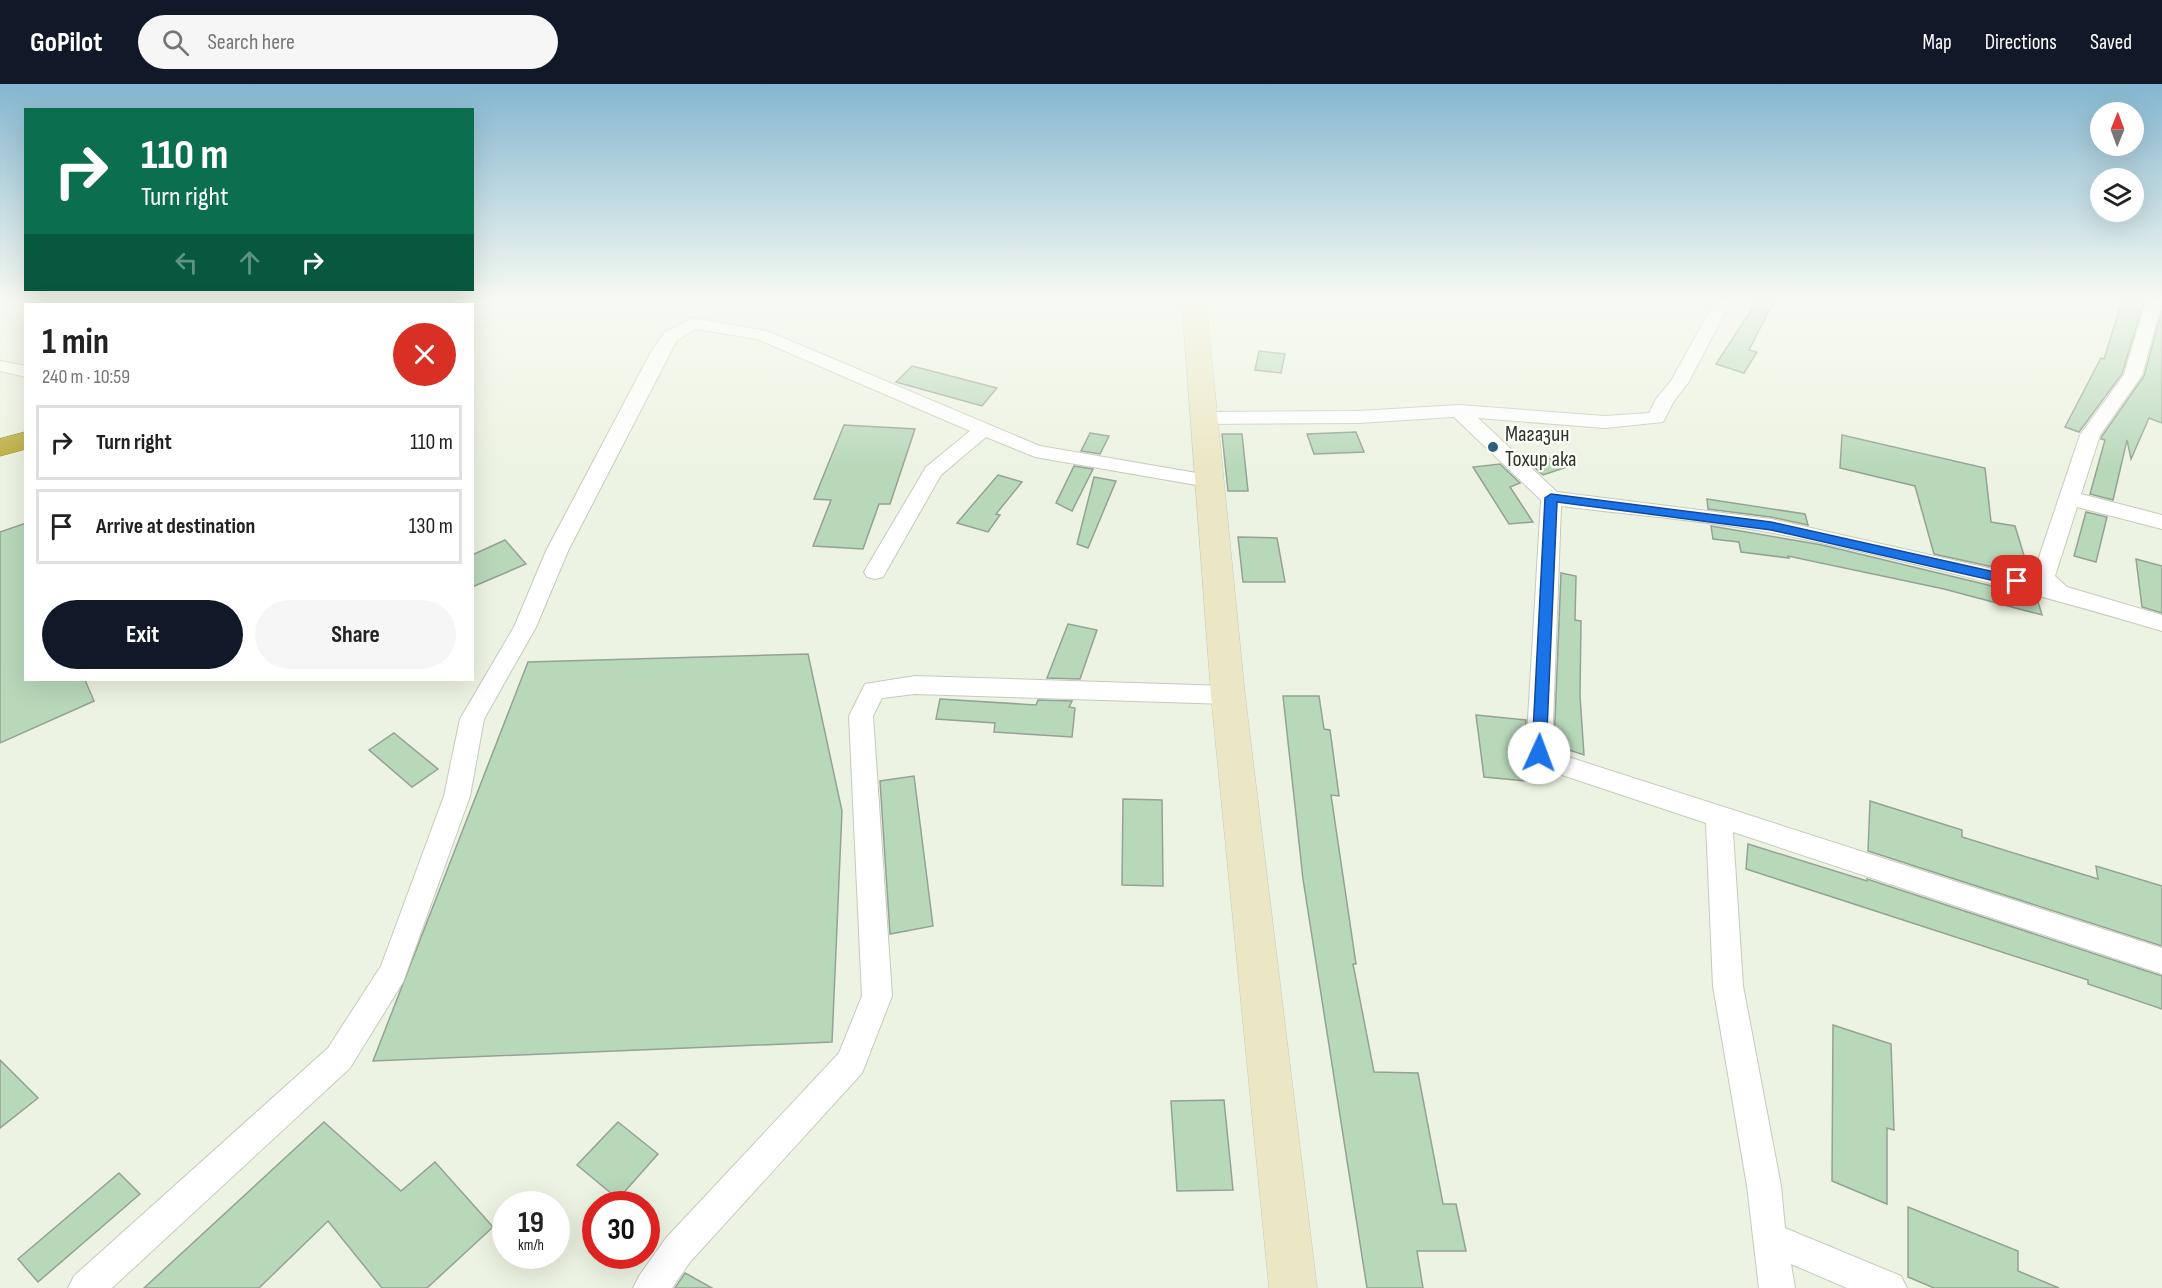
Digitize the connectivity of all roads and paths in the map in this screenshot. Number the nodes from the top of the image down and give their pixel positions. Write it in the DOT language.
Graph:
graph roads {
  1 [pos="657,357"];
  2 [pos="814,357"];
  3 [pos="1198,357"];
  4 [pos="1692,357"];
  5 [pos="2138,357"];
  6 [pos="0,366"];
  7 [pos="24,372"];
  8 [pos="1459,411"];
  9 [pos="1203,418"];
  10 [pos="24,425"];
  11 [pos="984,429"];
  12 [pos="0,432"];
  13 [pos="24,441"];
  14 [pos="0,448"];
  15 [pos="1208,481"];
  16 [pos="1551,498"];
  17 [pos="2069,498"];
  18 [pos="2162,522"];
  19 [pos="875,572"];
  20 [pos="2059,592"];
  21 [pos="2162,622"];
  22 [pos="1228,695"];
  23 [pos="1719,818"];
  24 [pos="2162,961"];
  25 [pos="1769,1238"];
  26 [pos="86,1288"];
  27 [pos="651,1288"];
  28 [pos="1293,1288"];
  29 [pos="1777,1288"];
  30 [pos="1889,1288"];
  1 -- 26 [label="street"];
  2 -- 11 [label="street"];
  3 -- 9 [label="main road"];
  4 -- 8 [label="street"];
  5 -- 17 [label="street"];
  6 -- 7 [label="street"];
  8 -- 9 [label="street"];
  8 -- 16 [label="street"];
  9 -- 15 [label="main road"];
  10 -- 12 [label="highway"];
  11 -- 15 [label="street"];
  11 -- 19 [label="street"];
  13 -- 14 [label="highway"];
  15 -- 22 [label="main road"];
  16 -- 20 [label="street"];
  16 -- 23 [label="street"];
  17 -- 18 [label="street"];
  17 -- 20 [label="street"];
  20 -- 21 [label="street"];
  22 -- 27 [label="street"];
  22 -- 28 [label="main road"];
  23 -- 24 [label="street"];
  23 -- 25 [label="street"];
  25 -- 29 [label="street"];
  25 -- 30 [label="street"];
}
